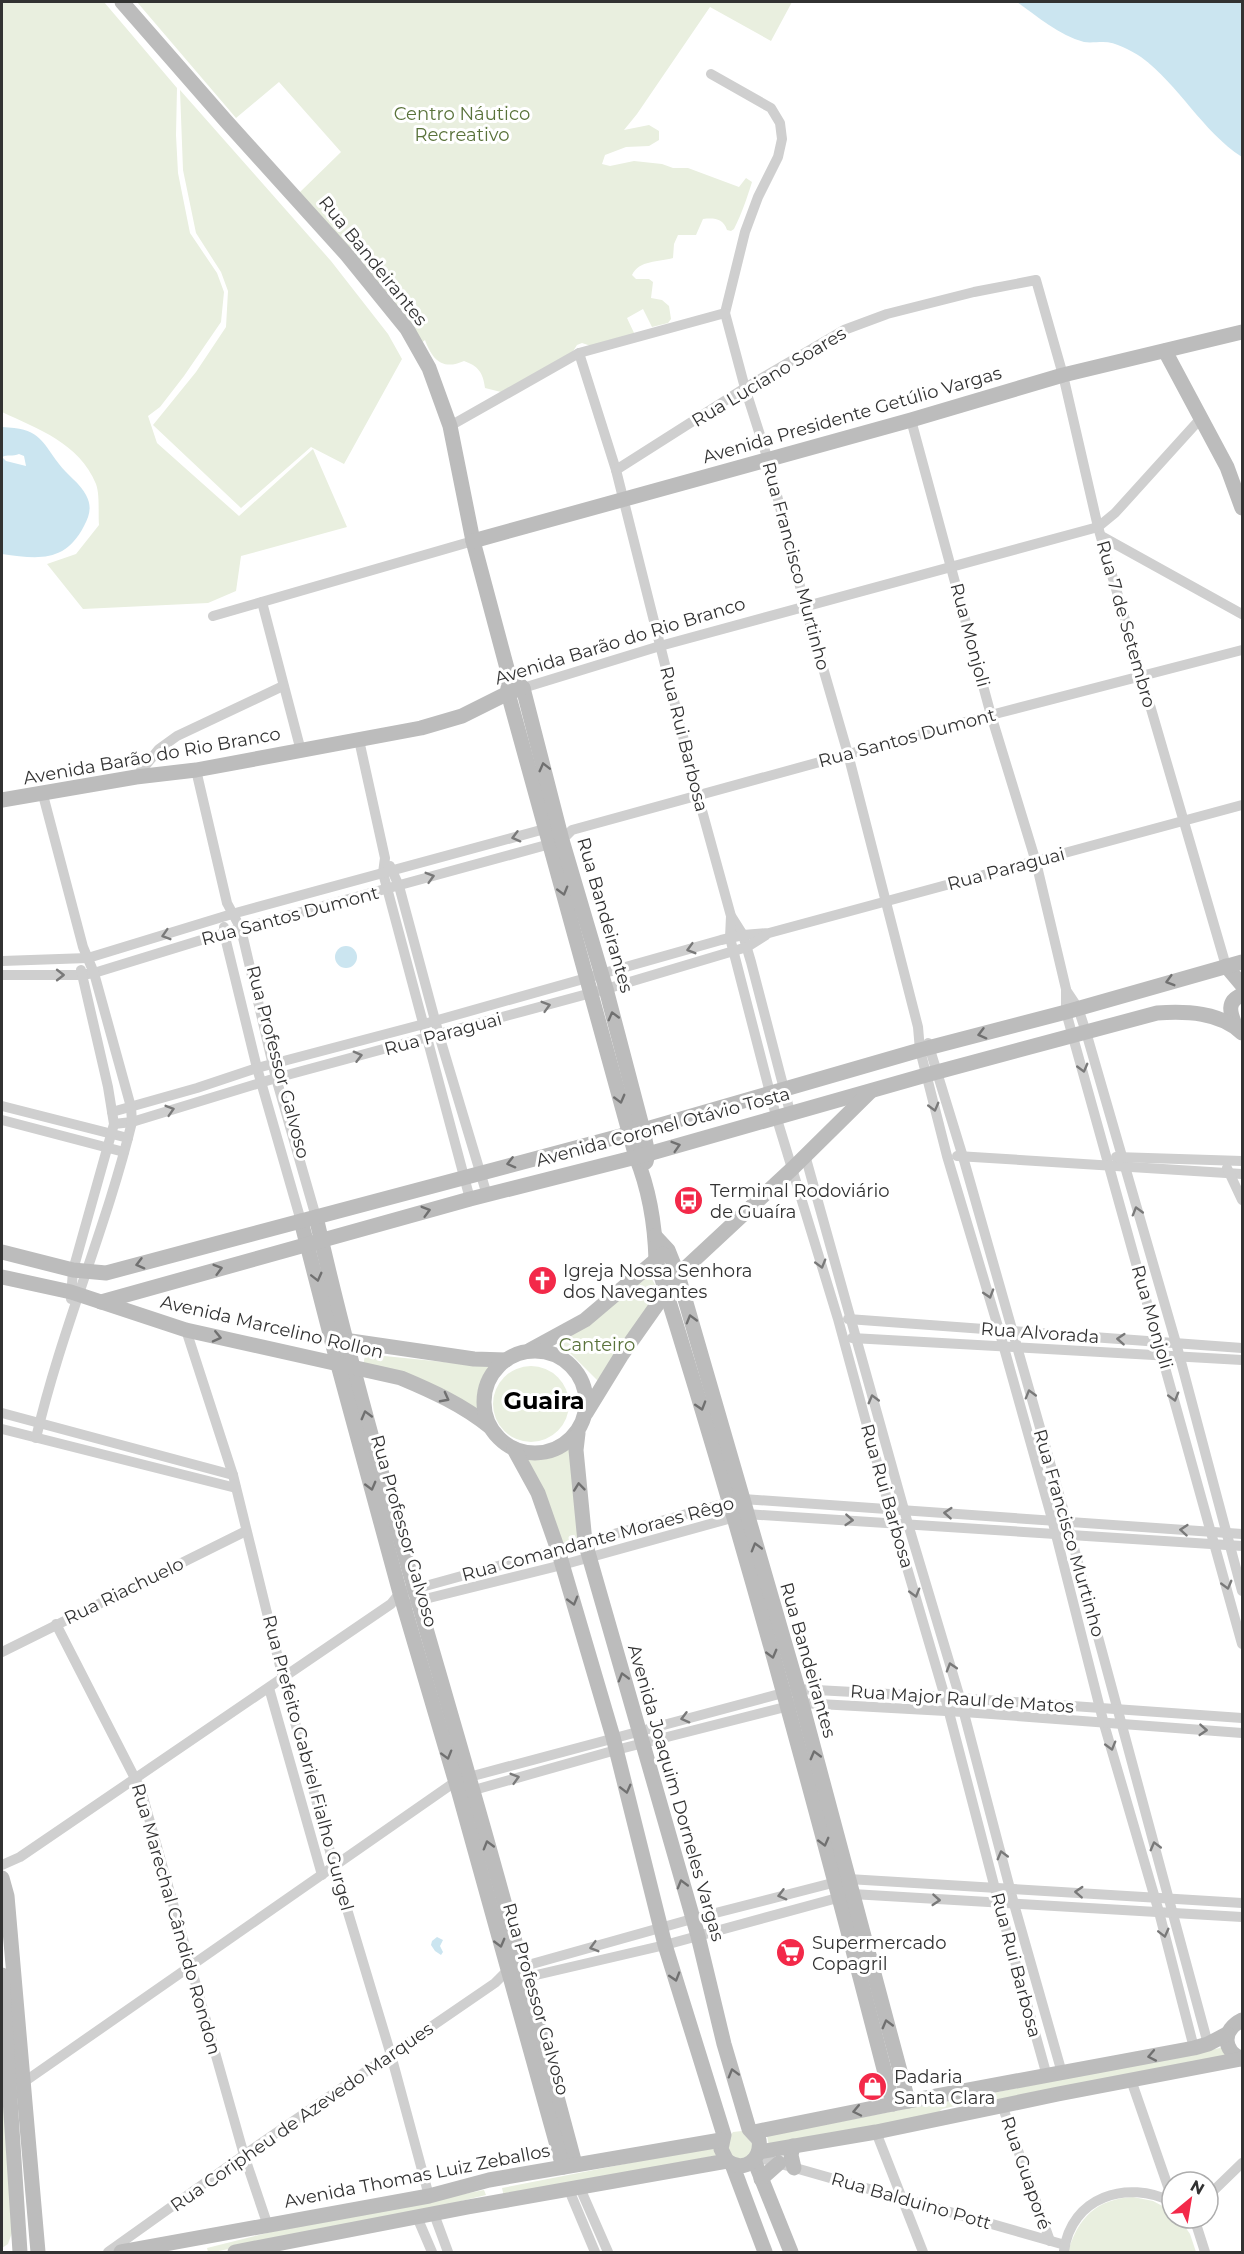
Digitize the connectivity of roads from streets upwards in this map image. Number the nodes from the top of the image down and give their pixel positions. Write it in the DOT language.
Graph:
graph roads {
  1 [pos="122,2"];
  2 [pos="711,74"];
  3 [pos="1036,280"];
  4 [pos="726,313"];
  5 [pos="1242,332"];
  6 [pos="1165,351"];
  7 [pos="579,353"];
  8 [pos="1063,375"];
  9 [pos="745,388"];
  10 [pos="1202,417"];
  11 [pos="911,420"];
  12 [pos="450,426"];
  13 [pos="768,460"];
  14 [pos="616,470"];
  15 [pos="624,500"];
  16 [pos="1242,508"];
  17 [pos="1099,532"];
  18 [pos="473,541"];
  19 [pos="952,567"];
  20 [pos="262,602"];
  21 [pos="805,606"];
  22 [pos="1242,614"];
  23 [pos="213,616"];
  24 [pos="660,646"];
  25 [pos="1242,650"];
  26 [pos="508,672"];
  27 [pos="1141,676"];
  28 [pos="284,686"];
  29 [pos="523,688"];
  30 [pos="508,693"];
  31 [pos="991,715"];
  32 [pos="359,740"];
  33 [pos="301,751"];
  34 [pos="848,754"];
  35 [pos="196,770"];
  36 [pos="136,777"];
  37 [pos="43,795"];
  38 [pos="698,796"];
  39 [pos="2,800"];
  40 [pos="1242,805"];
  41 [pos="1182,821"];
  42 [pos="558,834"];
  43 [pos="1036,861"];
  44 [pos="388,872"];
  45 [pos="399,886"];
  46 [pos="388,889"];
  47 [pos="885,902"];
  48 [pos="229,916"];
  49 [pos="731,916"];
  50 [pos="240,929"];
  51 [pos="224,933"];
  52 [pos="769,933"];
  53 [pos="743,934"];
  54 [pos="730,938"];
  55 [pos="747,947"];
  56 [pos="734,951"];
  57 [pos="668,955"];
  58 [pos="84,959"];
  59 [pos="2,961"];
  60 [pos="1242,962"];
  61 [pos="1226,966"];
  62 [pos="673,969"];
  63 [pos="93,973"];
  64 [pos="2,975"];
  65 [pos="81,975"];
  66 [pos="597,984"];
  67 [pos="1242,985"];
  68 [pos="1242,995"];
  69 [pos="510,1000"];
  70 [pos="1072,1010"];
  71 [pos="515,1014"];
  72 [pos="765,1016"];
  73 [pos="752,1019"];
  74 [pos="435,1021"];
  75 [pos="424,1024"];
  76 [pos="1239,1030"];
  77 [pos="1080,1034"];
  78 [pos="439,1035"];
  79 [pos="427,1038"];
  80 [pos="925,1049"];
  81 [pos="272,1064"];
  82 [pos="257,1068"];
  83 [pos="932,1073"];
  84 [pos="276,1078"];
  85 [pos="263,1082"];
  86 [pos="197,1088"];
  87 [pos="872,1090"];
  88 [pos="777,1091"];
  89 [pos="202,1100"];
  90 [pos="2,1106"];
  91 [pos="131,1107"];
  92 [pos="112,1112"];
  93 [pos="783,1114"];
  94 [pos="2,1120"];
  95 [pos="132,1122"];
  96 [pos="112,1129"];
  97 [pos="636,1131"];
  98 [pos="128,1138"];
  99 [pos="106,1148"];
  100 [pos="573,1148"];
  101 [pos="124,1152"];
  102 [pos="805,1155"];
  103 [pos="642,1156"];
  104 [pos="947,1156"];
  105 [pos="1121,1156"];
  106 [pos="963,1157"];
  107 [pos="1175,1158"];
  108 [pos="1222,1160"];
  109 [pos="1239,1161"];
  110 [pos="1109,1162"];
  111 [pos="1124,1167"];
  112 [pos="793,1168"];
  113 [pos="1176,1170"];
  114 [pos="480,1171"];
  115 [pos="578,1172"];
  116 [pos="1230,1173"];
  117 [pos="1242,1173"];
  118 [pos="464,1177"];
  119 [pos="487,1195"];
  120 [pos="393,1196"];
  121 [pos="470,1199"];
  122 [pos="1242,1200"];
  123 [pos="91,1203"];
  124 [pos="976,1203"];
  125 [pos="962,1206"];
  126 [pos="106,1208"];
  127 [pos="402,1218"];
  128 [pos="309,1219"];
  129 [pos="829,1239"];
  130 [pos="315,1242"];
  131 [pos="815,1242"];
  132 [pos="1148,1248"];
  133 [pos="1133,1251"];
  134 [pos="2,1252"];
  135 [pos="662,1255"];
  136 [pos="167,1257"];
  137 [pos="80,1271"];
  138 [pos="678,1275"];
  139 [pos="2,1276"];
  140 [pos="176,1281"];
  141 [pos="666,1290"];
  142 [pos="74,1293"];
  143 [pos="101,1302"];
  144 [pos="838,1319"];
  145 [pos="852,1320"];
  146 [pos="186,1330"];
  147 [pos="999,1330"];
  148 [pos="1012,1331"];
  149 [pos="843,1338"];
  150 [pos="856,1338"];
  151 [pos="339,1340"];
  152 [pos="1159,1342"];
  153 [pos="1176,1343"];
  154 [pos="1003,1345"];
  155 [pos="1016,1346"];
  156 [pos="1242,1348"];
  157 [pos="527,1351"];
  158 [pos="693,1355"];
  159 [pos="1163,1356"];
  160 [pos="1179,1356"];
  161 [pos="506,1360"];
  162 [pos="1242,1360"];
  163 [pos="338,1365"];
  164 [pos="353,1368"];
  165 [pos="2,1413"];
  166 [pos="586,1413"];
  167 [pos="880,1421"];
  168 [pos="40,1423"];
  169 [pos="867,1424"];
  170 [pos="490,1426"];
  171 [pos="2,1429"];
  172 [pos="1041,1432"];
  173 [pos="578,1433"];
  174 [pos="1028,1435"];
  175 [pos="36,1438"];
  176 [pos="1202,1442"];
  177 [pos="1188,1444"];
  178 [pos="514,1449"];
  179 [pos="370,1458"];
  180 [pos="233,1475"];
  181 [pos="1214,1486"];
  182 [pos="236,1488"];
  183 [pos="1200,1489"];
  184 [pos="818,1505"];
  185 [pos="738,1508"];
  186 [pos="890,1510"];
  187 [pos="904,1510"];
  188 [pos="978,1515"];
  189 [pos="818,1518"];
  190 [pos="1052,1520"];
  191 [pos="1066,1520"];
  192 [pos="894,1523"];
  193 [pos="908,1524"];
  194 [pos="1123,1525"];
  195 [pos="979,1528"];
  196 [pos="246,1531"];
  197 [pos="1212,1532"];
  198 [pos="1055,1533"];
  199 [pos="1070,1533"];
  200 [pos="1226,1533"];
  201 [pos="1242,1534"];
  202 [pos="1124,1537"];
  203 [pos="585,1542"];
  204 [pos="1216,1544"];
  205 [pos="1230,1545"];
  206 [pos="1242,1545"];
  207 [pos="560,1558"];
  208 [pos="589,1558"];
  209 [pos="1242,1592"];
  210 [pos="405,1598"];
  211 [pos="933,1609"];
  212 [pos="1091,1612"];
  213 [pos="1238,1612"];
  214 [pos="921,1613"];
  215 [pos="1077,1616"];
  216 [pos="56,1624"];
  217 [pos="1242,1644"];
  218 [pos="2,1652"];
  219 [pos="1106,1668"];
  220 [pos="1091,1672"];
  221 [pos="283,1678"];
  222 [pos="269,1688"];
  223 [pos="874,1693"];
  224 [pos="945,1696"];
  225 [pos="792,1697"];
  226 [pos="960,1698"];
  227 [pos="1052,1705"];
  228 [pos="874,1707"];
  229 [pos="1101,1709"];
  230 [pos="714,1710"];
  231 [pos="949,1711"];
  232 [pos="1118,1711"];
  233 [pos="964,1712"];
  234 [pos="1178,1714"];
  235 [pos="1242,1718"];
  236 [pos="1052,1719"];
  237 [pos="717,1724"];
  238 [pos="1104,1724"];
  239 [pos="1122,1725"];
  240 [pos="1178,1729"];
  241 [pos="1242,1733"];
  242 [pos="640,1737"];
  243 [pos="615,1743"];
  244 [pos="303,1750"];
  245 [pos="288,1755"];
  246 [pos="136,1778"];
  247 [pos="460,1787"];
  248 [pos="987,1798"];
  249 [pos="972,1800"];
  250 [pos="1148,1820"];
  251 [pos="1133,1823"];
  252 [pos="2,1865"];
  253 [pos="334,1866"];
  254 [pos="322,1875"];
  255 [pos="2,1878"];
  256 [pos="841,1880"];
  257 [pos="904,1882"];
  258 [pos="995,1888"];
  259 [pos="1011,1889"];
  260 [pos="1103,1894"];
  261 [pos="846,1895"];
  262 [pos="1153,1896"];
  263 [pos="1168,1897"];
  264 [pos="904,1898"];
  265 [pos="1221,1901"];
  266 [pos="1242,1903"];
  267 [pos="999,1904"];
  268 [pos="1014,1904"];
  269 [pos="1103,1909"];
  270 [pos="1159,1912"];
  271 [pos="1173,1913"];
  272 [pos="1221,1916"];
  273 [pos="1242,1917"];
  274 [pos="692,1919"];
  275 [pos="661,1927"];
  276 [pos="698,1936"];
  277 [pos="665,1945"];
  278 [pos="1185,1956"];
  279 [pos="1171,1958"];
  280 [pos="190,1966"];
  281 [pos="512,1976"];
  282 [pos="2,1980"];
  283 [pos="1038,1987"];
  284 [pos="1023,1990"];
  285 [pos="1237,2023"];
  286 [pos="724,2044"];
  287 [pos="1201,2046"];
  288 [pos="698,2050"];
  289 [pos="390,2055"];
  290 [pos="1242,2059"];
  291 [pos="1062,2073"];
  292 [pos="1047,2076"];
  293 [pos="1131,2080"];
  294 [pos="24,2082"];
  295 [pos="976,2090"];
  296 [pos="900,2102"];
  297 [pos="1002,2105"];
  298 [pos="956,2115"];
  299 [pos="752,2130"];
  300 [pos="876,2132"];
  301 [pos="723,2137"];
  302 [pos="794,2146"];
  303 [pos="244,2155"];
  304 [pos="757,2156"];
  305 [pos="729,2162"];
  306 [pos="1242,2163"];
  307 [pos="569,2166"];
  308 [pos="786,2166"];
  309 [pos="1162,2170"];
  310 [pos="761,2179"];
  311 [pos="489,2180"];
  312 [pos="1220,2184"];
  313 [pos="575,2189"];
  314 [pos="429,2196"];
  315 [pos="1160,2196"];
  316 [pos="902,2198"];
  317 [pos="468,2207"];
  318 [pos="434,2214"];
  319 [pos="417,2217"];
  320 [pos="268,2226"];
  321 [pos="1198,2230"];
  322 [pos="1050,2241"];
  323 [pos="201,2246"];
  324 [pos="271,2249"];
  325 [pos="1064,2249"];
  326 [pos="20,2253"];
  327 [pos="38,2253"];
  328 [pos="108,2253"];
  329 [pos="121,2253"];
  330 [pos="235,2253"];
  331 [pos="432,2253"];
  332 [pos="448,2253"];
  333 [pos="595,2253"];
  334 [pos="608,2253"];
  335 [pos="765,2253"];
  336 [pos="791,2253"];
  337 [pos="923,2253"];
  338 [pos="1205,2253"];
  1 -- 12 [label="street, Rua Bandeirantes"];
  2 -- 4 [label="street, Rua Francisco Murtinho"];
  3 -- 8 [label="street, Rua 7 de Setembro"];
  3 -- 9 [label="street, Rua Luciano Soares"];
  4 -- 7 [label="street"];
  4 -- 9 [label="street, Rua Francisco Murtinho"];
  5 -- 6 [label="street, Avenida Presidente Getúlio Vargas"];
  6 -- 8 [label="street, Avenida Presidente Getúlio Vargas"];
  6 -- 10 [label="street"];
  7 -- 12 [label="street"];
  7 -- 14 [label="street, Rua Rui Barbosa"];
  8 -- 11 [label="street, Avenida Presidente Getúlio Vargas"];
  8 -- 17 [label="street, Rua 7 de Setembro"];
  9 -- 13 [label="street, Rua Francisco Murtinho"];
  9 -- 14 [label="street, Rua Luciano Soares"];
  10 -- 16 [label="street"];
  10 -- 17 [label="street, Avenida Barão do Rio Branco"];
  11 -- 13 [label="street, Avenida Presidente Getúlio Vargas"];
  11 -- 19 [label="street, Rua Monjoli"];
  12 -- 18 [label="street, Rua Bandeirantes"];
  13 -- 15 [label="street, Avenida Presidente Getúlio Vargas"];
  13 -- 21 [label="street, Rua Francisco Murtinho"];
  14 -- 15 [label="street, Rua Rui Barbosa"];
  15 -- 18 [label="street, Avenida Presidente Getúlio Vargas"];
  15 -- 24 [label="street, Rua Rui Barbosa"];
  17 -- 19 [label="street, Avenida Barão do Rio Branco"];
  17 -- 22 [label="street"];
  17 -- 27 [label="street, Rua 7 de Setembro"];
  18 -- 20 [label="street"];
  18 -- 26 [label="street, Rua Bandeirantes"];
  19 -- 21 [label="street, Avenida Barão do Rio Branco"];
  19 -- 31 [label="street, Rua Monjoli"];
  20 -- 23 [label="street"];
  20 -- 28 [label="street"];
  21 -- 24 [label="street, Avenida Barão do Rio Branco"];
  21 -- 34 [label="street, Rua Francisco Murtinho"];
  24 -- 29 [label="street, Avenida Barão do Rio Branco"];
  24 -- 38 [label="street, Rua Rui Barbosa"];
  25 -- 27 [label="street, Rua Santos Dumont"];
  26 -- 29 [label="street, Rua Bandeirantes"];
  26 -- 30 [label="street, Rua Bandeirantes"];
  27 -- 31 [label="street, Rua Santos Dumont"];
  27 -- 41 [label="street, Rua 7 de Setembro"];
  28 -- 33 [label="street"];
  28 -- 36 [label="street"];
  29 -- 30 [label="street, Avenida Barão do Rio Branco"];
  42 -- 29 [label="street, Rua Bandeirantes, one-way"];
  30 -- 32 [label="street, Avenida Barão do Rio Branco"];
  30 -- 42 [label="street, Rua Bandeirantes"];
  31 -- 34 [label="street, Rua Santos Dumont"];
  31 -- 43 [label="street, Rua Monjoli"];
  32 -- 33 [label="street, Avenida Barão do Rio Branco"];
  32 -- 44 [label="street"];
  33 -- 35 [label="street, Avenida Barão do Rio Branco"];
  34 -- 38 [label="street, Rua Santos Dumont"];
  34 -- 47 [label="street, Rua Francisco Murtinho"];
  35 -- 36 [label="street, Avenida Barão do Rio Branco"];
  35 -- 48 [label="street, Rua Professor Galvoso"];
  36 -- 37 [label="street, Avenida Barão do Rio Branco"];
  37 -- 39 [label="street, Avenida Barão do Rio Branco"];
  37 -- 58 [label="street"];
  38 -- 42 [label="street, Rua Santos Dumont"];
  38 -- 49 [label="street, Rua Rui Barbosa"];
  40 -- 41 [label="street, Rua Paraguai"];
  41 -- 43 [label="street, Rua Paraguai"];
  41 -- 61 [label="street, Rua 7 de Setembro"];
  42 -- 44 [label="street, Rua Santos Dumont, one-way"];
  45 -- 42 [label="street, Rua Santos Dumont, one-way"];
  42 -- 66 [label="street, Rua Bandeirantes"];
  43 -- 47 [label="street, Rua Paraguai"];
  43 -- 70 [label="street, Rua Monjoli"];
  44 -- 45 [label="street"];
  44 -- 46 [label="street"];
  44 -- 48 [label="street, Rua Santos Dumont"];
  45 -- 46 [label="street, Rua Santos Dumont"];
  45 -- 74 [label="street"];
  46 -- 50 [label="street, Rua Santos Dumont"];
  46 -- 75 [label="street"];
  47 -- 52 [label="street, Rua Paraguai"];
  47 -- 80 [label="street, Rua Francisco Murtinho"];
  48 -- 50 [label="street, Rua Professor Galvoso"];
  48 -- 51 [label="street, Rua Professor Galvoso"];
  48 -- 58 [label="street, Rua Santos Dumont, one-way"];
  49 -- 53 [label="street, Rua Rui Barbosa"];
  49 -- 54 [label="street, Rua Rui Barbosa"];
  50 -- 51 [label="street, Rua Santos Dumont"];
  50 -- 81 [label="street, Rua Professor Galvoso"];
  51 -- 63 [label="street, Rua Santos Dumont"];
  51 -- 82 [label="street, Rua Professor Galvoso"];
  52 -- 53 [label="street, Rua Paraguai"];
  52 -- 55 [label="street, Rua Paraguai"];
  53 -- 54 [label="street, Rua Paraguai"];
  53 -- 55 [label="street, Rua Rui Barbosa"];
  54 -- 56 [label="street, Rua Rui Barbosa"];
  54 -- 57 [label="street, Rua Paraguai, one-way"];
  55 -- 56 [label="street, Rua Paraguai"];
  55 -- 72 [label="street, Rua Rui Barbosa"];
  56 -- 62 [label="street, Rua Paraguai"];
  56 -- 73 [label="street, Rua Rui Barbosa"];
  57 -- 62 [label="street"];
  57 -- 66 [label="street, Rua Paraguai"];
  58 -- 59 [label="street, Rua Santos Dumont"];
  58 -- 63 [label="street"];
  58 -- 65 [label="street"];
  60 -- 61 [label="street, Avenida Coronel Otávio Tosta"];
  61 -- 67 [label="street"];
  61 -- 70 [label="street, Avenida Coronel Otávio Tosta, one-way"];
  62 -- 66 [label="street, Rua Paraguai"];
  63 -- 65 [label="street, Rua Santos Dumont"];
  63 -- 91 [label="street"];
  64 -- 65 [label="street, Rua Santos Dumont, one-way"];
  65 -- 92 [label="street"];
  66 -- 69 [label="street, Rua Paraguai"];
  71 -- 66 [label="street, Rua Paraguai, one-way"];
  66 -- 97 [label="street, Rua Bandeirantes"];
  68 -- 76 [label="street"];
  69 -- 71 [label="street"];
  69 -- 74 [label="street, Rua Paraguai"];
  70 -- 77 [label="street, Rua Monjoli"];
  70 -- 80 [label="street, Avenida Coronel Otávio Tosta, one-way"];
  71 -- 78 [label="street, Rua Paraguai"];
  72 -- 73 [label="street"];
  72 -- 88 [label="street, Rua Rui Barbosa"];
  73 -- 88 [label="street, Rua Rui Barbosa"];
  74 -- 75 [label="street, Rua Paraguai"];
  74 -- 78 [label="street"];
  75 -- 79 [label="street"];
  75 -- 81 [label="street, Rua Paraguai"];
  76 -- 77 [label="street, Avenida Coronel Otávio Tosta"];
  77 -- 83 [label="street, Avenida Coronel Otávio Tosta"];
  77 -- 105 [label="street, Rua Monjoli"];
  77 -- 110 [label="street, Rua Monjoli, one-way"];
  78 -- 79 [label="street, Rua Paraguai"];
  78 -- 114 [label="street"];
  84 -- 79 [label="street, Rua Paraguai, one-way"];
  79 -- 118 [label="street"];
  80 -- 83 [label="street, Rua Francisco Murtinho"];
  80 -- 88 [label="street, Avenida Coronel Otávio Tosta"];
  81 -- 82 [label="street, Rua Paraguai"];
  81 -- 84 [label="street, Rua Professor Galvoso"];
  82 -- 85 [label="street, Rua Professor Galvoso"];
  82 -- 86 [label="street, Rua Paraguai"];
  83 -- 87 [label="street, Avenida Coronel Otávio Tosta"];
  83 -- 104 [label="street, Rua Francisco Murtinho, one-way"];
  83 -- 106 [label="street, Rua Francisco Murtinho"];
  84 -- 85 [label="street, Rua Paraguai"];
  84 -- 128 [label="street, Rua Professor Galvoso"];
  85 -- 89 [label="street, Rua Paraguai"];
  85 -- 128 [label="street, Rua Professor Galvoso"];
  86 -- 89 [label="street"];
  86 -- 91 [label="street, Rua Paraguai"];
  87 -- 93 [label="street, Avenida Coronel Otávio Tosta"];
  87 -- 102 [label="street"];
  88 -- 93 [label="street, Rua Rui Barbosa"];
  88 -- 97 [label="street, Avenida Coronel Otávio Tosta"];
  95 -- 89 [label="street, Rua Paraguai, one-way"];
  90 -- 96 [label="street"];
  91 -- 92 [label="street, Rua Paraguai"];
  91 -- 95 [label="street"];
  92 -- 96 [label="street"];
  103 -- 93 [label="street, Avenida Coronel Otávio Tosta, one-way"];
  93 -- 112 [label="street, Rua Rui Barbosa"];
  94 -- 99 [label="street"];
  95 -- 96 [label="street, Rua Paraguai"];
  95 -- 98 [label="street"];
  96 -- 98 [label="street"];
  96 -- 99 [label="street"];
  97 -- 100 [label="street, Avenida Coronel Otávio Tosta"];
  97 -- 103 [label="street, Rua Bandeirantes"];
  98 -- 101 [label="street"];
  99 -- 101 [label="street"];
  99 -- 123 [label="street"];
  100 -- 114 [label="street, Avenida Coronel Otávio Tosta, one-way"];
  100 -- 115 [label="street"];
  101 -- 126 [label="street"];
  102 -- 112 [label="street"];
  102 -- 129 [label="street, Rua Rui Barbosa"];
  103 -- 115 [label="street, Avenida Coronel Otávio Tosta"];
  103 -- 135 [label="street, Rua Bandeirantes"];
  104 -- 106 [label="street"];
  104 -- 125 [label="street, Rua Francisco Murtinho"];
  105 -- 107 [label="street"];
  105 -- 110 [label="street"];
  105 -- 111 [label="street, Rua Monjoli"];
  106 -- 110 [label="street"];
  106 -- 124 [label="street, Rua Francisco Murtinho"];
  107 -- 108 [label="street"];
  107 -- 113 [label="street"];
  108 -- 109 [label="street"];
  108 -- 116 [label="street"];
  109 -- 117 [label="street"];
  110 -- 111 [label="street"];
  110 -- 133 [label="street, Rua Monjoli"];
  111 -- 113 [label="street"];
  132 -- 111 [label="street, Rua Monjoli, one-way"];
  112 -- 131 [label="street, Rua Rui Barbosa"];
  112 -- 138 [label="street"];
  113 -- 116 [label="street"];
  114 -- 118 [label="street, Avenida Coronel Otávio Tosta"];
  114 -- 119 [label="street"];
  115 -- 119 [label="street, Avenida Coronel Otávio Tosta"];
  116 -- 117 [label="street"];
  116 -- 122 [label="street"];
  118 -- 120 [label="street, Avenida Coronel Otávio Tosta"];
  118 -- 121 [label="street"];
  119 -- 121 [label="street, Avenida Coronel Otávio Tosta"];
  120 -- 127 [label="street"];
  120 -- 128 [label="street, Avenida Coronel Otávio Tosta"];
  127 -- 121 [label="street, Avenida Coronel Otávio Tosta, one-way"];
  123 -- 126 [label="street"];
  123 -- 137 [label="street"];
  124 -- 125 [label="street"];
  124 -- 148 [label="street, Rua Francisco Murtinho"];
  125 -- 147 [label="street, Rua Francisco Murtinho, one-way"];
  126 -- 137 [label="street"];
  127 -- 130 [label="street, Avenida Coronel Otávio Tosta"];
  128 -- 130 [label="street, Rua Professor Galvoso"];
  128 -- 136 [label="street, Avenida Coronel Otávio Tosta"];
  129 -- 131 [label="street"];
  129 -- 145 [label="street, Rua Rui Barbosa"];
  140 -- 130 [label="street, Avenida Coronel Otávio Tosta, one-way"];
  130 -- 151 [label="street, Rua Professor Galvoso"];
  131 -- 144 [label="street, Rua Rui Barbosa, one-way"];
  132 -- 133 [label="street"];
  132 -- 153 [label="street, Rua Monjoli"];
  133 -- 152 [label="street, Rua Monjoli"];
  134 -- 137 [label="street"];
  135 -- 138 [label="street, Rua Bandeirantes"];
  135 -- 141 [label="street, Rua Bandeirantes"];
  135 -- 157 [label="street"];
  136 -- 137 [label="street, Avenida Coronel Otávio Tosta, one-way"];
  136 -- 140 [label="street"];
  137 -- 142 [label="street"];
  138 -- 141 [label="street"];
  158 -- 138 [label="street, Rua Bandeirantes, one-way"];
  139 -- 142 [label="street, Avenida Marcelino Rollon"];
  140 -- 143 [label="street, Avenida Coronel Otávio Tosta"];
  141 -- 158 [label="street, Rua Bandeirantes"];
  141 -- 166 [label="street"];
  142 -- 143 [label="street, Avenida Marcelino Rollon"];
  142 -- 168 [label="street"];
  143 -- 146 [label="street, Avenida Marcelino Rollon"];
  144 -- 145 [label="street, Rua Alvorada"];
  144 -- 149 [label="street, Rua Rui Barbosa"];
  145 -- 147 [label="street, Rua Alvorada"];
  145 -- 150 [label="street, Rua Rui Barbosa"];
  146 -- 163 [label="street, Avenida Marcelino Rollon, one-way"];
  146 -- 180 [label="street, Rua Prefeito Gabriel Fialho Gurgel"];
  147 -- 148 [label="street, Rua Alvorada"];
  147 -- 154 [label="street, Rua Francisco Murtinho"];
  152 -- 148 [label="street, Rua Alvorada, one-way"];
  148 -- 155 [label="street, Rua Francisco Murtinho"];
  149 -- 150 [label="street, Rua Alvorada"];
  149 -- 169 [label="street, Rua Rui Barbosa"];
  150 -- 154 [label="street, Rua Alvorada"];
  167 -- 150 [label="street, Rua Rui Barbosa, one-way"];
  151 -- 161 [label="street, Avenida Marcelino Rollon"];
  151 -- 163 [label="street, Rua Professor Galvoso"];
  151 -- 164 [label="street, Rua Professor Galvoso"];
  152 -- 153 [label="street, Rua Alvorada"];
  152 -- 159 [label="street, Rua Monjoli"];
  153 -- 156 [label="street, Rua Alvorada"];
  153 -- 160 [label="street, Rua Monjoli"];
  154 -- 155 [label="street, Rua Alvorada"];
  154 -- 174 [label="street, Rua Francisco Murtinho"];
  155 -- 159 [label="street, Rua Alvorada"];
  172 -- 155 [label="street, Rua Francisco Murtinho, one-way"];
  157 -- 161 [label="street"];
  157 -- 166 [label="street"];
  158 -- 185 [label="street, Rua Bandeirantes"];
  159 -- 160 [label="street, Rua Alvorada"];
  159 -- 177 [label="street, Rua Monjoli, one-way"];
  160 -- 162 [label="street, Rua Alvorada"];
  160 -- 176 [label="street, Rua Monjoli"];
  161 -- 170 [label="street"];
  163 -- 164 [label="street, Avenida Marcelino Rollon"];
  163 -- 179 [label="street, Rua Professor Galvoso"];
  164 -- 170 [label="street, Avenida Marcelino Rollon, one-way"];
  179 -- 164 [label="street, Rua Professor Galvoso, one-way"];
  165 -- 168 [label="street"];
  166 -- 173 [label="street"];
  167 -- 169 [label="street"];
  167 -- 187 [label="street, Rua Rui Barbosa"];
  168 -- 175 [label="street"];
  168 -- 180 [label="street"];
  169 -- 186 [label="street, Rua Rui Barbosa"];
  170 -- 178 [label="street"];
  171 -- 175 [label="street"];
  172 -- 174 [label="street"];
  172 -- 191 [label="street, Rua Francisco Murtinho"];
  173 -- 178 [label="street"];
  203 -- 173 [label="street, Avenida Joaquim Dorneles Vargas, one-way"];
  174 -- 190 [label="street, Rua Francisco Murtinho"];
  175 -- 182 [label="street"];
  176 -- 177 [label="street"];
  176 -- 181 [label="street, Rua Monjoli"];
  177 -- 183 [label="street, Rua Monjoli"];
  178 -- 207 [label="street"];
  179 -- 210 [label="street, Rua Professor Galvoso"];
  180 -- 182 [label="street, Rua Prefeito Gabriel Fialho Gurgel"];
  181 -- 183 [label="street"];
  181 -- 200 [label="street, Rua Monjoli"];
  182 -- 196 [label="street, Rua Prefeito Gabriel Fialho Gurgel"];
  183 -- 197 [label="street, Rua Monjoli"];
  184 -- 185 [label="street, Rua Comandante Moraes Rêgo"];
  184 -- 186 [label="street, Rua Comandante Moraes Rêgo"];
  184 -- 189 [label="street"];
  185 -- 189 [label="street, Rua Comandante Moraes Rêgo"];
  185 -- 203 [label="street, Rua Comandante Moraes Rêgo"];
  185 -- 208 [label="street, Rua Comandante Moraes Rêgo"];
  185 -- 225 [label="street, Rua Bandeirantes"];
  186 -- 187 [label="street, Rua Comandante Moraes Rêgo"];
  186 -- 192 [label="street, Rua Rui Barbosa"];
  188 -- 187 [label="street, Rua Comandante Moraes Rêgo, one-way"];
  187 -- 193 [label="street, Rua Rui Barbosa"];
  188 -- 190 [label="street, Rua Comandante Moraes Rêgo"];
  188 -- 195 [label="street"];
  189 -- 192 [label="street, Rua Comandante Moraes Rêgo, one-way"];
  190 -- 191 [label="street, Rua Comandante Moraes Rêgo"];
  190 -- 198 [label="street, Rua Francisco Murtinho"];
  191 -- 194 [label="street, Rua Comandante Moraes Rêgo"];
  191 -- 199 [label="street, Rua Francisco Murtinho"];
  192 -- 193 [label="street, Rua Comandante Moraes Rêgo"];
  192 -- 214 [label="street, Rua Rui Barbosa, one-way"];
  193 -- 195 [label="street, Rua Comandante Moraes Rêgo"];
  193 -- 211 [label="street, Rua Rui Barbosa"];
  197 -- 194 [label="street, Rua Comandante Moraes Rêgo, one-way"];
  194 -- 202 [label="street"];
  195 -- 198 [label="street, Rua Comandante Moraes Rêgo"];
  196 -- 216 [label="street, Rua Riachuelo"];
  196 -- 221 [label="street, Rua Prefeito Gabriel Fialho Gurgel"];
  197 -- 200 [label="street, Rua Comandante Moraes Rêgo"];
  197 -- 204 [label="street, Rua Monjoli"];
  198 -- 199 [label="street, Rua Comandante Moraes Rêgo"];
  198 -- 215 [label="street, Rua Francisco Murtinho"];
  199 -- 202 [label="street, Rua Comandante Moraes Rêgo"];
  199 -- 212 [label="street, Rua Francisco Murtinho"];
  200 -- 201 [label="street, Rua Comandante Moraes Rêgo"];
  200 -- 205 [label="street, Rua Monjoli"];
  202 -- 204 [label="street, Rua Comandante Moraes Rêgo"];
  203 -- 207 [label="street, Rua Comandante Moraes Rêgo"];
  203 -- 208 [label="street, Avenida Joaquim Dorneles Vargas"];
  204 -- 205 [label="street, Rua Comandante Moraes Rêgo"];
  204 -- 213 [label="street, Rua Monjoli, one-way"];
  205 -- 206 [label="street, Rua Comandante Moraes Rêgo"];
  205 -- 209 [label="street, Rua Monjoli"];
  207 -- 208 [label="street, Rua Comandante Moraes Rêgo"];
  207 -- 210 [label="street, Rua Comandante Moraes Rêgo"];
  207 -- 210 [label="street, Rua Comandante Moraes Rêgo"];
  207 -- 243 [label="street, one-way"];
  242 -- 208 [label="street, Avenida Joaquim Dorneles Vargas, one-way"];
  210 -- 221 [label="street, Rua Comandante Moraes Rêgo"];
  210 -- 247 [label="street, Rua Professor Galvoso"];
  211 -- 214 [label="street"];
  226 -- 211 [label="street, Rua Rui Barbosa, one-way"];
  212 -- 215 [label="street"];
  212 -- 219 [label="street, Rua Francisco Murtinho"];
  213 -- 217 [label="street, Rua Monjoli"];
  214 -- 224 [label="street, Rua Rui Barbosa"];
  215 -- 220 [label="street, Rua Francisco Murtinho"];
  216 -- 218 [label="street, Rua Riachuelo"];
  216 -- 246 [label="street, Rua Marechal Cândido Rondon"];
  219 -- 220 [label="street"];
  219 -- 232 [label="street, Rua Francisco Murtinho"];
  220 -- 229 [label="street, Rua Francisco Murtinho"];
  221 -- 222 [label="street, Rua Comandante Moraes Rêgo"];
  221 -- 244 [label="street, Rua Prefeito Gabriel Fialho Gurgel"];
  222 -- 245 [label="street, Rua Prefeito Gabriel Fialho Gurgel"];
  222 -- 246 [label="street, Rua Comandante Moraes Rêgo"];
  223 -- 224 [label="street, Rua Major Raul de Matos"];
  223 -- 225 [label="street, Rua Major Raul de Matos"];
  223 -- 228 [label="street"];
  224 -- 226 [label="street, Rua Major Raul de Matos"];
  224 -- 231 [label="street, Rua Rui Barbosa"];
  225 -- 228 [label="street, Rua Major Raul de Matos"];
  225 -- 230 [label="street, Rua Major Raul de Matos"];
  225 -- 237 [label="street, Rua Major Raul de Matos"];
  225 -- 256 [label="street, Rua Bandeirantes"];
  226 -- 227 [label="street, Rua Major Raul de Matos"];
  226 -- 233 [label="street, Rua Rui Barbosa"];
  227 -- 229 [label="street, Rua Major Raul de Matos"];
  227 -- 236 [label="street"];
  228 -- 231 [label="street, Rua Major Raul de Matos"];
  229 -- 232 [label="street, Rua Major Raul de Matos"];
  229 -- 238 [label="street, Rua Francisco Murtinho"];
  230 -- 237 [label="street"];
  230 -- 242 [label="street, Rua Major Raul de Matos, one-way"];
  231 -- 233 [label="street, Rua Major Raul de Matos"];
  231 -- 249 [label="street, Rua Rui Barbosa"];
  232 -- 234 [label="street, Rua Major Raul de Matos"];
  232 -- 239 [label="street, Rua Francisco Murtinho"];
  233 -- 236 [label="street, Rua Major Raul de Matos"];
  233 -- 248 [label="street, Rua Rui Barbosa"];
  234 -- 235 [label="street, Rua Major Raul de Matos"];
  234 -- 240 [label="street"];
  236 -- 238 [label="street, Rua Major Raul de Matos"];
  237 -- 242 [label="street, Rua Major Raul de Matos"];
  238 -- 239 [label="street, Rua Major Raul de Matos"];
  238 -- 251 [label="street, Rua Francisco Murtinho, one-way"];
  239 -- 240 [label="street, Rua Major Raul de Matos"];
  239 -- 250 [label="street, Rua Francisco Murtinho"];
  240 -- 241 [label="street, Rua Major Raul de Matos, one-way"];
  242 -- 243 [label="street, Rua Major Raul de Matos"];
  274 -- 242 [label="street, Avenida Joaquim Dorneles Vargas, one-way"];
  243 -- 247 [label="street, Rua Major Raul de Matos"];
  243 -- 275 [label="street, one-way"];
  244 -- 245 [label="street"];
  244 -- 253 [label="street, Rua Prefeito Gabriel Fialho Gurgel"];
  245 -- 254 [label="street, Rua Prefeito Gabriel Fialho Gurgel"];
  246 -- 252 [label="street, Rua Comandante Moraes Rêgo"];
  246 -- 280 [label="street, Rua Marechal Cândido Rondon"];
  247 -- 253 [label="street, Rua Major Raul de Matos"];
  247 -- 281 [label="street, Rua Professor Galvoso"];
  248 -- 249 [label="street"];
  259 -- 248 [label="street, Rua Rui Barbosa, one-way"];
  249 -- 258 [label="street, Rua Rui Barbosa"];
  250 -- 251 [label="street"];
  263 -- 250 [label="street, Rua Francisco Murtinho, one-way"];
  251 -- 262 [label="street, Rua Francisco Murtinho"];
  253 -- 254 [label="street, Rua Major Raul de Matos"];
  253 -- 289 [label="street, Rua Prefeito Gabriel Fialho Gurgel"];
  254 -- 280 [label="street, Rua Major Raul de Matos"];
  255 -- 294 [label="street"];
  256 -- 257 [label="street, Rua Coripheu de Azevedo Marques"];
  256 -- 261 [label="street, Rua Bandeirantes"];
  256 -- 274 [label="street, Rua Coripheu de Azevedo Marques, one-way"];
  257 -- 258 [label="street, Rua Coripheu de Azevedo Marques"];
  257 -- 264 [label="street"];
  258 -- 259 [label="street, Rua Coripheu de Azevedo Marques"];
  258 -- 267 [label="street, Rua Rui Barbosa"];
  260 -- 259 [label="street, Rua Coripheu de Azevedo Marques, one-way"];
  259 -- 268 [label="street, Rua Rui Barbosa"];
  260 -- 262 [label="street, Rua Coripheu de Azevedo Marques"];
  260 -- 269 [label="street"];
  261 -- 264 [label="street, Rua Coripheu de Azevedo Marques"];
  261 -- 276 [label="street, Rua Coripheu de Azevedo Marques"];
  261 -- 296 [label="street, Rua Bandeirantes"];
  262 -- 263 [label="street, Rua Coripheu de Azevedo Marques"];
  262 -- 270 [label="street, Rua Francisco Murtinho"];
  263 -- 265 [label="street, Rua Coripheu de Azevedo Marques"];
  263 -- 271 [label="street, Rua Francisco Murtinho"];
  264 -- 267 [label="street, Rua Coripheu de Azevedo Marques, one-way"];
  265 -- 266 [label="street, Rua Coripheu de Azevedo Marques"];
  265 -- 272 [label="street"];
  267 -- 268 [label="street, Rua Coripheu de Azevedo Marques"];
  267 -- 284 [label="street, Rua Rui Barbosa"];
  268 -- 269 [label="street, Rua Coripheu de Azevedo Marques"];
  268 -- 283 [label="street, Rua Rui Barbosa"];
  269 -- 270 [label="street, Rua Coripheu de Azevedo Marques"];
  270 -- 271 [label="street, Rua Coripheu de Azevedo Marques"];
  270 -- 279 [label="street, Rua Francisco Murtinho, one-way"];
  271 -- 272 [label="street, Rua Coripheu de Azevedo Marques"];
  271 -- 278 [label="street, Rua Francisco Murtinho"];
  272 -- 273 [label="street, Rua Coripheu de Azevedo Marques"];
  274 -- 275 [label="street, Rua Coripheu de Azevedo Marques"];
  274 -- 276 [label="street, Avenida Joaquim Dorneles Vargas"];
  275 -- 277 [label="street"];
  275 -- 281 [label="street, Rua Coripheu de Azevedo Marques, one-way"];
  276 -- 277 [label="street, Rua Coripheu de Azevedo Marques"];
  276 -- 286 [label="street, Avenida Joaquim Dorneles Vargas"];
  277 -- 281 [label="street, Rua Coripheu de Azevedo Marques"];
  277 -- 288 [label="street, one-way"];
  278 -- 279 [label="street"];
  278 -- 287 [label="street, Rua Francisco Murtinho"];
  279 -- 287 [label="street, Rua Francisco Murtinho"];
  280 -- 294 [label="street, Rua Major Raul de Matos"];
  280 -- 303 [label="street, Rua Marechal Cândido Rondon"];
  281 -- 289 [label="street, Rua Coripheu de Azevedo Marques"];
  281 -- 307 [label="street, Rua Professor Galvoso"];
  282 -- 326 [label="street"];
  283 -- 284 [label="street"];
  283 -- 291 [label="street, Rua Rui Barbosa"];
  284 -- 292 [label="street, Rua Rui Barbosa"];
  285 -- 287 [label="street, Avenida Thomas Luiz Zeballos"];
  285 -- 290 [label="street"];
  286 -- 288 [label="street"];
  299 -- 286 [label="street, Avenida Joaquim Dorneles Vargas, one-way"];
  287 -- 291 [label="street, Avenida Thomas Luiz Zeballos, one-way"];
  288 -- 301 [label="street"];
  289 -- 303 [label="street, Rua Coripheu de Azevedo Marques"];
  289 -- 314 [label="street, Rua Prefeito Gabriel Fialho Gurgel"];
  290 -- 293 [label="street"];
  291 -- 292 [label="street, Avenida Thomas Luiz Zeballos"];
  292 -- 295 [label="street, Avenida Thomas Luiz Zeballos"];
  293 -- 297 [label="street"];
  293 -- 309 [label="street"];
  294 -- 327 [label="street"];
  295 -- 296 [label="street, Avenida Thomas Luiz Zeballos"];
  295 -- 298 [label="street"];
  296 -- 299 [label="street, Avenida Thomas Luiz Zeballos, one-way"];
  297 -- 298 [label="street"];
  297 -- 322 [label="street, Rua Guaporé"];
  298 -- 300 [label="street"];
  299 -- 301 [label="street, Avenida Thomas Luiz Zeballos"];
  299 -- 304 [label="street, Avenida Joaquim Dorneles Vargas"];
  300 -- 302 [label="street"];
  300 -- 316 [label="street"];
  301 -- 305 [label="street"];
  301 -- 307 [label="street, Avenida Thomas Luiz Zeballos"];
  302 -- 304 [label="street"];
  302 -- 308 [label="street"];
  303 -- 320 [label="street, Rua Marechal Cândido Rondon"];
  303 -- 328 [label="street, Rua Coripheu de Azevedo Marques"];
  304 -- 305 [label="street"];
  304 -- 308 [label="street, Rua Balduino Pott"];
  304 -- 310 [label="street, Avenida Joaquim Dorneles Vargas"];
  305 -- 313 [label="street"];
  305 -- 335 [label="street"];
  306 -- 312 [label="street"];
  307 -- 311 [label="street, Avenida Thomas Luiz Zeballos"];
  308 -- 310 [label="street"];
  308 -- 316 [label="street, Rua Balduino Pott"];
  310 -- 336 [label="street, Avenida Joaquim Dorneles Vargas"];
  311 -- 314 [label="street, Avenida Thomas Luiz Zeballos"];
  311 -- 317 [label="street"];
  313 -- 317 [label="street"];
  313 -- 333 [label="street"];
  313 -- 334 [label="street"];
  314 -- 320 [label="street, Avenida Thomas Luiz Zeballos"];
  315 -- 325 [label="street"];
  316 -- 322 [label="street, Rua Balduino Pott"];
  316 -- 337 [label="street"];
  317 -- 318 [label="street"];
  318 -- 319 [label="street"];
  318 -- 332 [label="street"];
  319 -- 324 [label="street"];
  319 -- 331 [label="street"];
  320 -- 323 [label="street, Avenida Thomas Luiz Zeballos"];
  321 -- 338 [label="street"];
  322 -- 325 [label="street, Rua Balduino Pott"];
  323 -- 329 [label="street, Avenida Thomas Luiz Zeballos"];
  324 -- 330 [label="street"];
}
